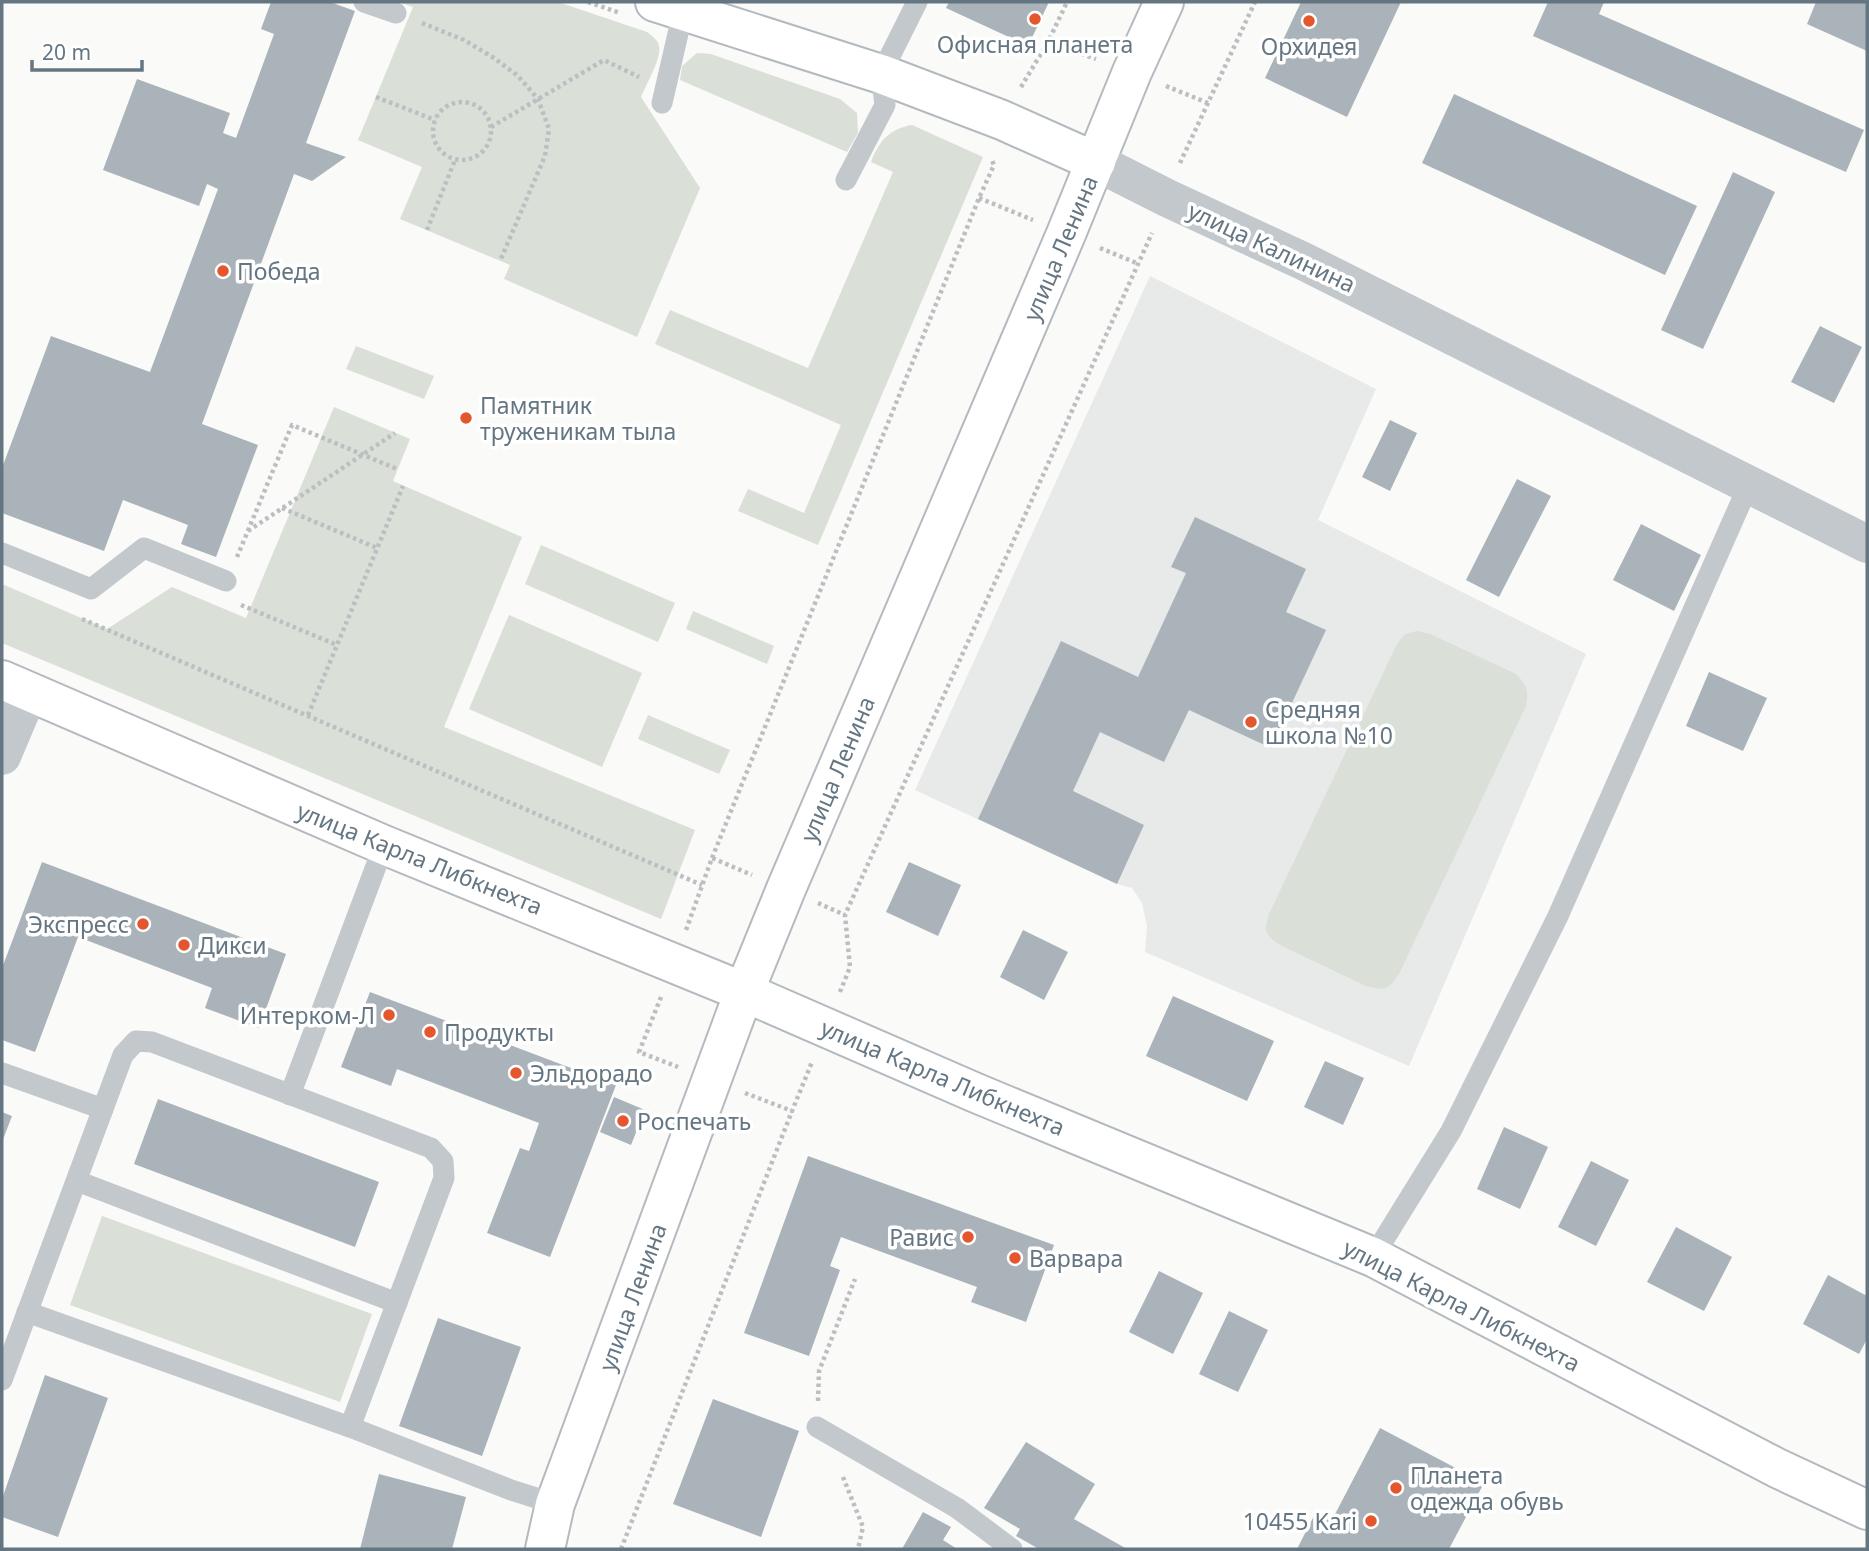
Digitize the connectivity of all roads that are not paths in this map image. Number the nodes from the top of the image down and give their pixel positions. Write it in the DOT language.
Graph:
graph roads {
  1 [pos="364,2"];
  2 [pos="916,2"];
  3 [pos="1164,2"];
  4 [pos="669,7"];
  5 [pos="396,13"];
  6 [pos="881,74"];
  7 [pos="663,97"];
  8 [pos="1096,162"];
  9 [pos="846,180"];
  10 [pos="1749,484"];
  11 [pos="1867,544"];
  12 [pos="2,554"];
  13 [pos="226,581"];
  14 [pos="15,686"];
  15 [pos="2,756"];
  16 [pos="384,845"];
  17 [pos="744,992"];
  18 [pos="2,1073"];
  19 [pos="290,1095"];
  20 [pos="103,1109"];
  21 [pos="76,1181"];
  22 [pos="1373,1257"];
  23 [pos="397,1303"];
  24 [pos="27,1312"];
  25 [pos="9,1338"];
  26 [pos="2,1380"];
  27 [pos="350,1427"];
  28 [pos="817,1427"];
  29 [pos="555,1504"];
  30 [pos="1867,1510"];
  31 [pos="545,1549"];
  32 [pos="1012,1549"];
  1 -- 5 [label="lane"];
  2 -- 6 [label="lane"];
  3 -- 8 [label="main road, улица Ленина"];
  4 -- 6 [label="main road, улица Калинина"];
  4 -- 7 [label="lane"];
  6 -- 8 [label="main road, улица Калинина"];
  6 -- 9 [label="lane"];
  8 -- 10 [label="street, улица Калинина"];
  8 -- 17 [label="main road, улица Ленина"];
  10 -- 11 [label="street, улица Калинина"];
  10 -- 22 [label="lane"];
  12 -- 13 [label="lane"];
  14 -- 15 [label="street"];
  14 -- 16 [label="main road, улица Карла Либкнехта"];
  16 -- 17 [label="main road, улица Карла Либкнехта"];
  16 -- 19 [label="lane"];
  17 -- 22 [label="main road, улица Карла Либкнехта"];
  17 -- 29 [label="main road, улица Ленина"];
  18 -- 20 [label="lane"];
  19 -- 20 [label="lane"];
  19 -- 23 [label="lane"];
  20 -- 21 [label="lane"];
  21 -- 23 [label="lane"];
  21 -- 24 [label="lane"];
  22 -- 30 [label="main road, улица Карла Либкнехта"];
  23 -- 27 [label="lane"];
  24 -- 25 [label="lane"];
  24 -- 27 [label="lane"];
  25 -- 26 [label="lane"];
  27 -- 29 [label="lane"];
  28 -- 32 [label="lane"];
  29 -- 31 [label="main road, улица Ленина"];
}
